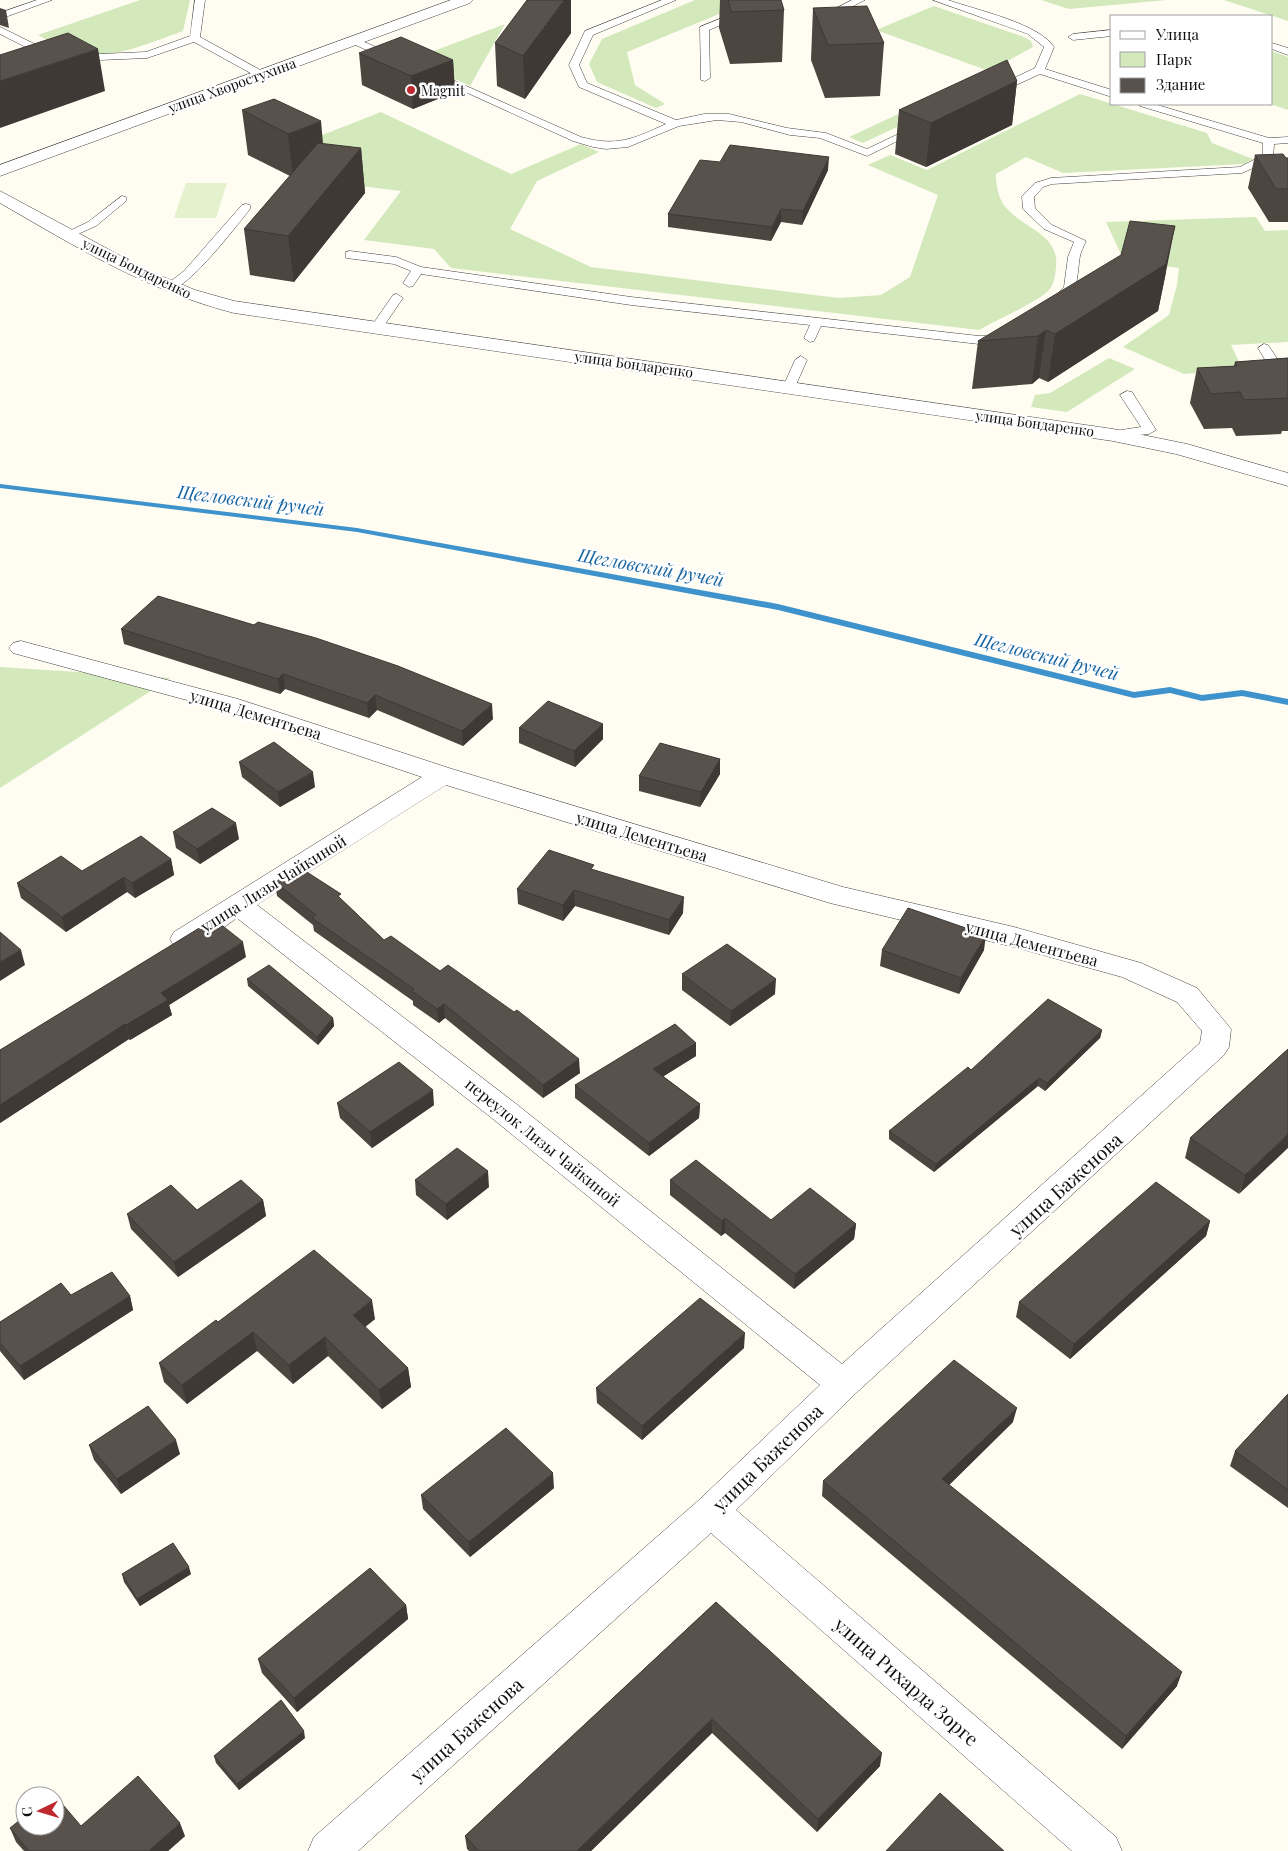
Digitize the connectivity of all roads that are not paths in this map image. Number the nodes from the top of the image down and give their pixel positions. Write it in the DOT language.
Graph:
graph roads {
  1 [pos="47,0"];
  2 [pos="200,0"];
  3 [pos="465,0"];
  4 [pos="671,0"];
  5 [pos="774,0"];
  6 [pos="860,0"];
  7 [pos="938,0"];
  8 [pos="836,11"];
  9 [pos="0,16"];
  10 [pos="0,30"];
  11 [pos="1110,33"];
  12 [pos="1073,37"];
  13 [pos="195,38"];
  14 [pos="355,41"];
  15 [pos="1273,46"];
  16 [pos="1288,52"];
  17 [pos="66,59"];
  18 [pos="43,64"];
  19 [pos="406,64"];
  20 [pos="1039,70"];
  21 [pos="425,71"];
  22 [pos="260,74"];
  23 [pos="705,78"];
  24 [pos="1110,93"];
  25 [pos="990,94"];
  26 [pos="1147,105"];
  27 [pos="928,123"];
  28 [pos="675,124"];
  29 [pos="1288,140"];
  30 [pos="1268,141"];
  31 [pos="1269,158"];
  32 [pos="1282,166"];
  33 [pos="0,171"];
  34 [pos="0,196"];
  35 [pos="122,199"];
  36 [pos="246,207"];
  37 [pos="69,234"];
  38 [pos="405,249"];
  39 [pos="350,255"];
  40 [pos="396,261"];
  41 [pos="418,270"];
  42 [pos="409,283"];
  43 [pos="171,287"];
  44 [pos="397,298"];
  45 [pos="1043,309"];
  46 [pos="817,322"];
  47 [pos="378,327"];
  48 [pos="1012,327"];
  49 [pos="810,338"];
  50 [pos="1264,348"];
  51 [pos="801,360"];
  52 [pos="1288,370"];
  53 [pos="789,387"];
  54 [pos="1127,395"];
  55 [pos="1113,434"];
  56 [pos="1288,480"];
  57 [pos="21,648"];
  58 [pos="443,775"];
  59 [pos="239,905"];
  60 [pos="165,951"];
  61 [pos="1202,1060"];
  62 [pos="843,1384"];
  63 [pos="711,1512"];
  64 [pos="328,1851"];
  65 [pos="1102,1851"];
  1 -- 9 [label="lane"];
  2 -- 13 [label="lane"];
  3 -- 14 [label="street, улица Хворостухина"];
  4 -- 28 [label="lane"];
  5 -- 23 [label="lane"];
  6 -- 8 [label="lane"];
  7 -- 20 [label="lane"];
  10 -- 18 [label="lane"];
  11 -- 12 [label="lane"];
  13 -- 17 [label="lane"];
  13 -- 22 [label="lane"];
  14 -- 19 [label="lane"];
  14 -- 22 [label="street, улица Хворостухина"];
  15 -- 16 [label="lane"];
  20 -- 24 [label="lane"];
  20 -- 25 [label="lane"];
  21 -- 28 [label="lane"];
  22 -- 33 [label="street, улица Хворостухина"];
  26 -- 30 [label="lane"];
  27 -- 28 [label="lane"];
  29 -- 30 [label="lane"];
  30 -- 31 [label="lane"];
  31 -- 32 [label="lane"];
  31 -- 45 [label="lane"];
  34 -- 37 [label="street, улица Бондаренко"];
  35 -- 37 [label="lane"];
  36 -- 43 [label="lane"];
  37 -- 43 [label="street, улица Бондаренко"];
  38 -- 40 [label="lane"];
  39 -- 40 [label="lane"];
  40 -- 41 [label="lane"];
  41 -- 42 [label="lane"];
  41 -- 46 [label="lane"];
  43 -- 47 [label="street, улица Бондаренко"];
  44 -- 47 [label="lane"];
  46 -- 48 [label="lane"];
  46 -- 49 [label="lane"];
  47 -- 53 [label="street, улица Бондаренко"];
  50 -- 52 [label="lane"];
  51 -- 53 [label="lane"];
  53 -- 55 [label="street, улица Бондаренко"];
  54 -- 55 [label="lane"];
  55 -- 56 [label="street, улица Бондаренко"];
  57 -- 58 [label="street, улица Дементьева"];
  58 -- 59 [label="street, улица Лизы Чайкиной"];
  58 -- 61 [label="street, улица Дементьева"];
  59 -- 60 [label="street, улица Лизы Чайкиной"];
  59 -- 62 [label="street, переулок Лизы Чайкиной"];
  61 -- 62 [label="street, улица Баженова"];
  62 -- 63 [label="street, улица Баженова"];
  63 -- 64 [label="street, улица Баженова"];
  63 -- 65 [label="street, улица Рихарда Зорге"];
}
